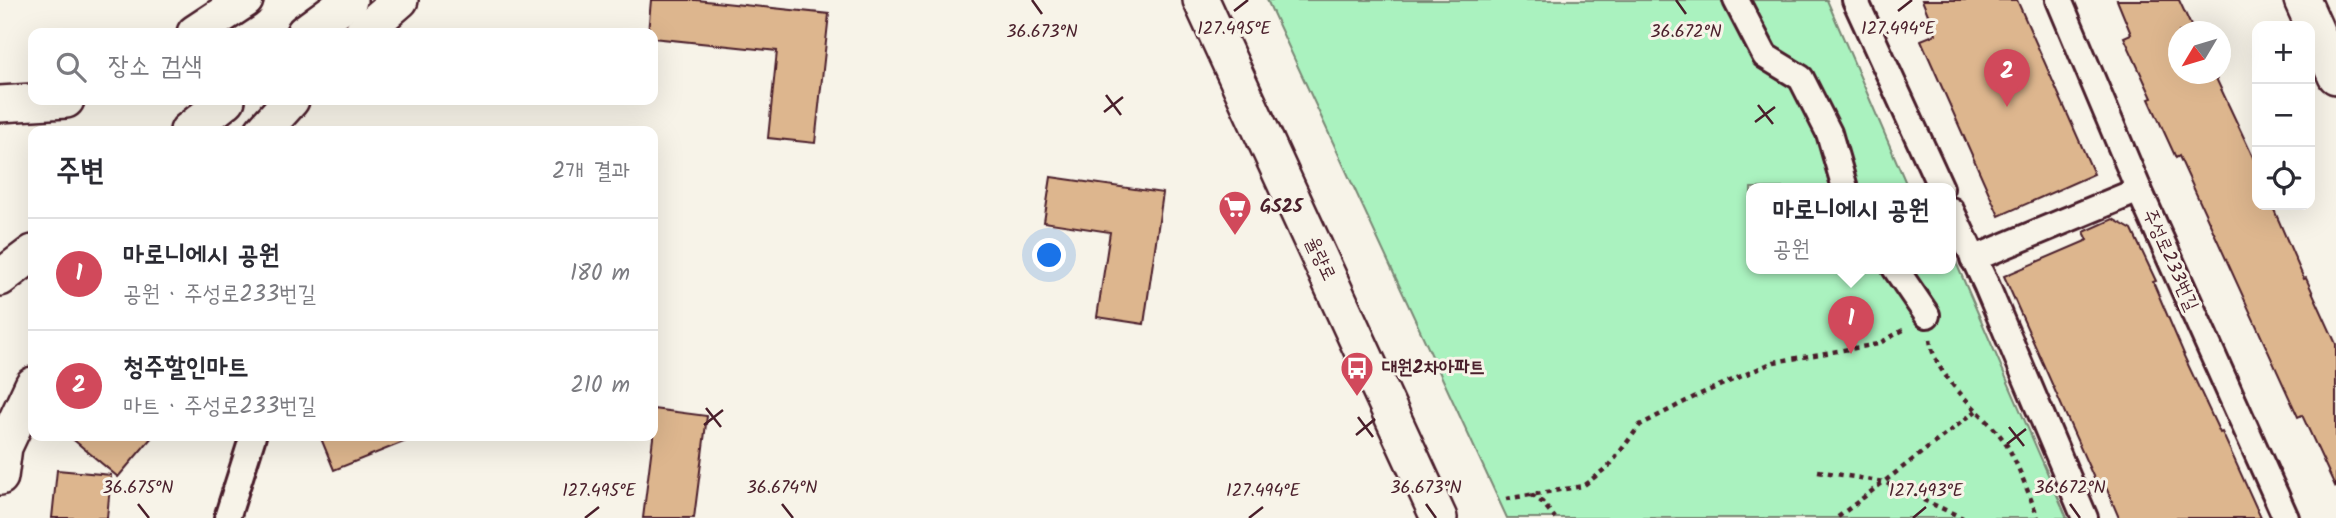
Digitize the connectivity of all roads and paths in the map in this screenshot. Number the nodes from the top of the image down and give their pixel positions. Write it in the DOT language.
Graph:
graph roads {
  1 [pos="246,0"];
  2 [pos="349,0"];
  3 [pos="400,0"];
  4 [pos="1201,0"];
  5 [pos="1736,0"];
  6 [pos="1855,0"];
  7 [pos="2059,0"];
  8 [pos="2302,0"];
  9 [pos="203,28"];
  10 [pos="311,28"];
  11 [pos="368,28"];
  12 [pos="2336,76"];
  13 [pos="28,102"];
  14 [pos="0,104"];
  15 [pos="221,105"];
  16 [pos="286,105"];
  17 [pos="194,126"];
  18 [pos="268,126"];
  19 [pos="1844,183"];
  20 [pos="1939,183"];
  21 [pos="2138,190"];
  22 [pos="1956,221"];
  23 [pos="28,257"];
  24 [pos="1973,259"];
  25 [pos="1899,274"];
  26 [pos="0,278"];
  27 [pos="1927,315"];
  28 [pos="28,395"];
  29 [pos="1976,411"];
  30 [pos="251,441"];
  31 [pos="1818,471"];
  32 [pos="0,477"];
  33 [pos="1884,482"];
  34 [pos="1531,495"];
  35 [pos="1506,499"];
  36 [pos="1838,517"];
  37 [pos="227,518"];
  38 [pos="1439,518"];
  39 [pos="1555,518"];
  40 [pos="1963,518"];
  41 [pos="2038,518"];
  42 [pos="2085,518"];
  43 [pos="2286,518"];
  1 -- 9 [label="street"];
  2 -- 10 [label="street"];
  3 -- 11 [label="street"];
  4 -- 38 [label="street, 율량로"];
  5 -- 19 [label="street"];
  6 -- 20 [label="street"];
  7 -- 21 [label="street, 주성로233번길"];
  8 -- 12 [label="street"];
  13 -- 14 [label="street"];
  15 -- 17 [label="street"];
  16 -- 18 [label="street"];
  21 -- 24 [label="street"];
  21 -- 43 [label="street, 주성로233번길"];
  22 -- 24 [label="street"];
  23 -- 26 [label="street"];
  24 -- 42 [label="street"];
  25 -- 27 [label="street"];
  27 -- 29 [label="path"];
  27 -- 34 [label="path"];
  28 -- 32 [label="street"];
  29 -- 33 [label="path"];
  29 -- 41 [label="path"];
  30 -- 37 [label="street"];
  31 -- 33 [label="path"];
  33 -- 36 [label="path"];
  33 -- 40 [label="path"];
  34 -- 35 [label="path"];
  34 -- 39 [label="path"];
}
